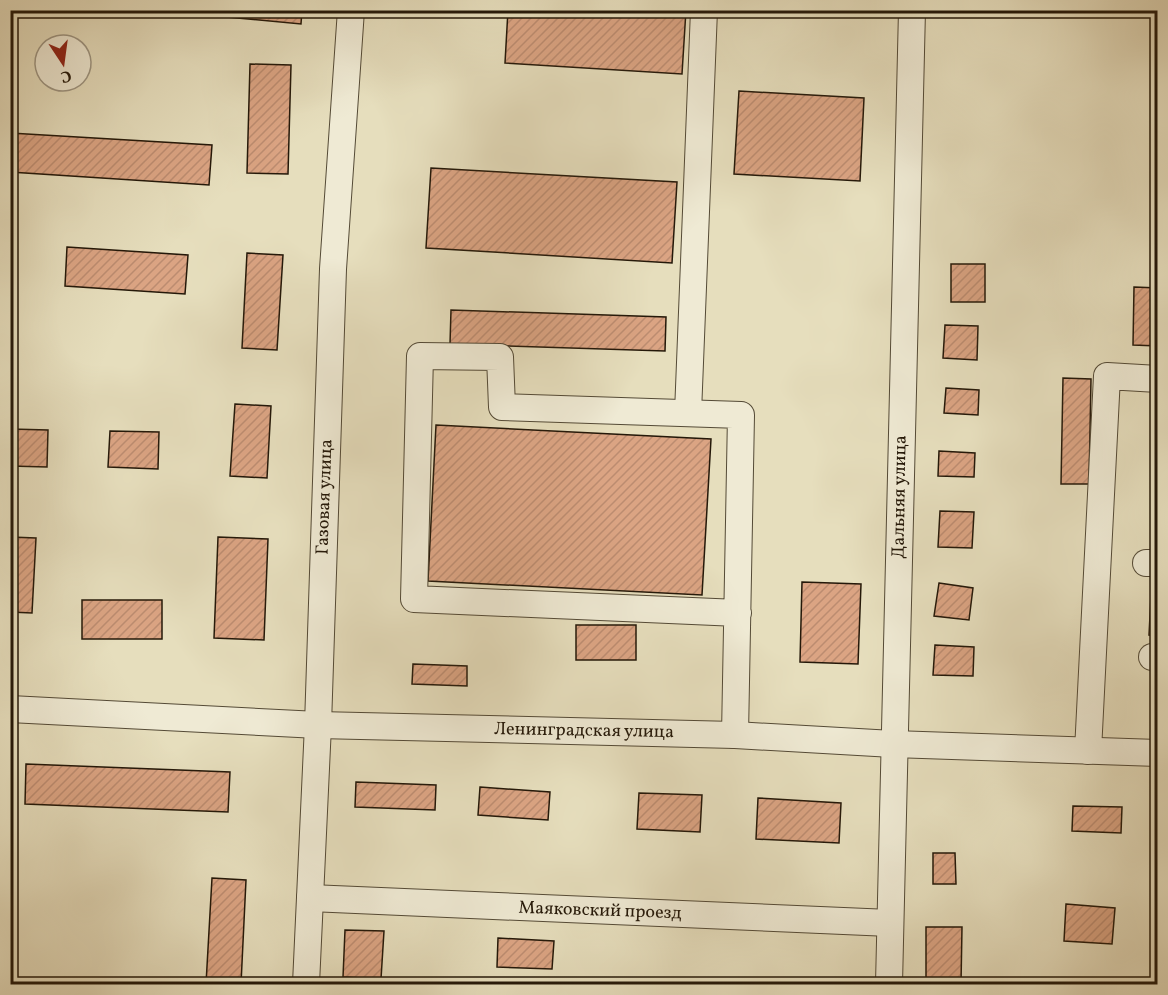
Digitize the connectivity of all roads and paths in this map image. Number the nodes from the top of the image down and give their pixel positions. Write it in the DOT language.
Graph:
graph roads {
  1 [pos="351,10"];
  2 [pos="704,10"];
  3 [pos="912,10"];
  4 [pos="1158,379"];
  5 [pos="688,413"];
  6 [pos="738,613"];
  7 [pos="10,709"];
  8 [pos="318,725"];
  9 [pos="735,735"];
  10 [pos="893,744"];
  11 [pos="1088,751"];
  12 [pos="1158,753"];
  13 [pos="310,898"];
  14 [pos="890,923"];
  15 [pos="306,984"];
  16 [pos="889,984"];
  1 -- 8 [label="street, Газовая улица"];
  2 -- 5 [label="street"];
  3 -- 10 [label="street, Дальняя улица"];
  4 -- 11 [label="street"];
  5 -- 6 [label="street"];
  5 -- 6 [label="street"];
  6 -- 9 [label="street"];
  7 -- 8 [label="street, Ленинградская улица"];
  8 -- 9 [label="street, Ленинградская улица"];
  8 -- 13 [label="street, Газовая улица"];
  9 -- 10 [label="street, Ленинградская улица"];
  10 -- 11 [label="street, Ленинградская улица"];
  10 -- 14 [label="street, Дальняя улица"];
  11 -- 12 [label="street, Ленинградская улица"];
  13 -- 14 [label="street, Маяковский проезд"];
  13 -- 15 [label="street, Газовая улица"];
  14 -- 16 [label="street, Дальняя улица"];
}
